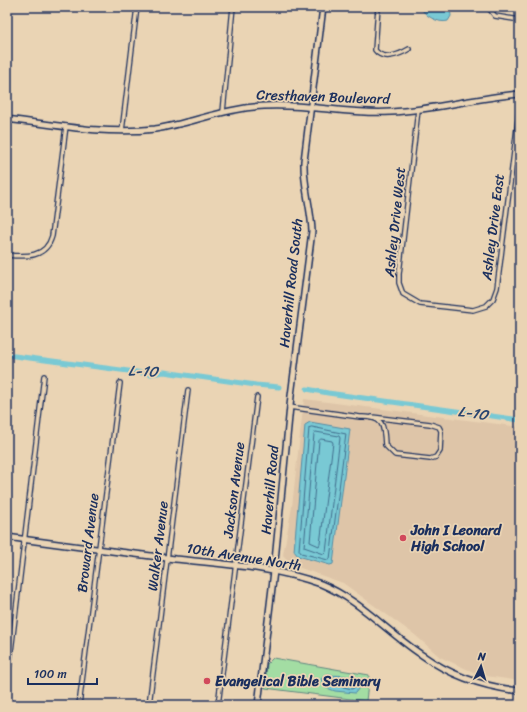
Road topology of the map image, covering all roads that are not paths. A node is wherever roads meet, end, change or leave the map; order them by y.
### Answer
1 (137, 7) edge
2 (234, 7) edge
3 (322, 7) edge
4 (378, 7) edge
5 (488, 7) edge
6 (520, 20) edge
7 (409, 49) dead end
8 (520, 94) edge
9 (520, 104) edge
10 (310, 107) junction
11 (418, 110) junction
12 (223, 112) junction
13 (7, 119) edge
14 (66, 126) junction
15 (122, 131) junction
16 (7, 255) edge
17 (442, 307) joint
18 (44, 376) dead end
19 (120, 383) dead end
20 (188, 390) dead end
21 (290, 396) joint
22 (257, 397) dead end
23 (290, 407) junction
24 (372, 417) junction
25 (7, 538) edge
26 (25, 540) junction
27 (99, 550) junction
28 (167, 558) junction
29 (236, 565) junction
30 (274, 571) junction
31 (7, 685) edge
32 (520, 692) edge
33 (79, 705) edge
34 (149, 705) edge
35 (218, 705) edge
36 (258, 705) edge

1 - 15 street
2 - 12 street
3 - 10 street, Haverhill Road South
4 - 7 street
5 - 6 street
8 - 11 street, Cresthaven Boulevard
9 - 17 street, Ashley Drive East
10 - 11 street, Cresthaven Boulevard
10 - 12 street, Cresthaven Boulevard
10 - 21 street, Haverhill Road South
11 - 17 street, Ashley Drive West
12 - 15 street, Cresthaven Boulevard
13 - 14 street, Cresthaven Boulevard
14 - 15 street, Cresthaven Boulevard
14 - 16 street
18 - 26 street
19 - 27 street, Broward Avenue
20 - 28 street, Walker Avenue
21 - 23 street, Haverhill Road
22 - 29 street, Jackson Avenue
23 - 24 street
23 - 30 street, Haverhill Road
24 - 24 street
25 - 26 street, 10th Avenue North
26 - 27 street, 10th Avenue North
26 - 31 street
27 - 28 street, 10th Avenue North
27 - 33 street, Broward Avenue
28 - 29 street, 10th Avenue North
28 - 34 street, Walker Avenue
29 - 30 street, 10th Avenue North
29 - 35 street, Jackson Avenue
30 - 32 street, 10th Avenue North
30 - 36 street, Haverhill Road

